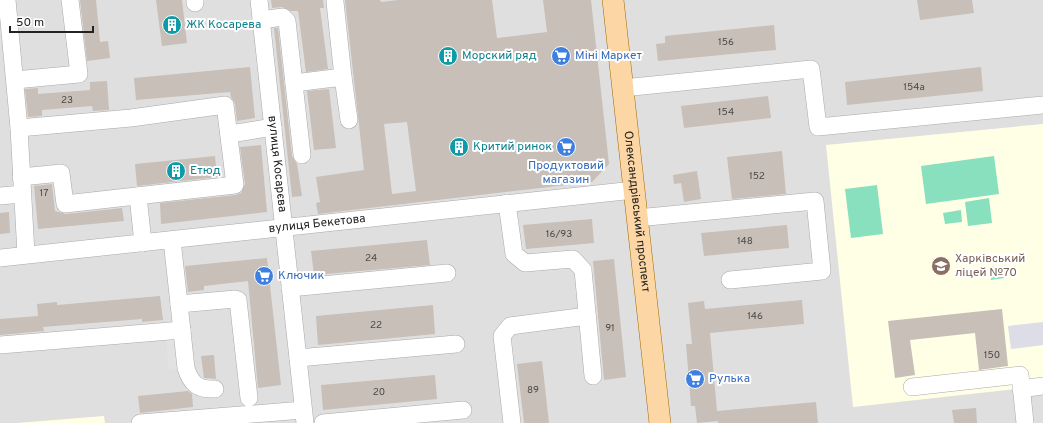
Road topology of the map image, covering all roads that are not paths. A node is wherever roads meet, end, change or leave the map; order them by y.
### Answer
1 (7, 0) edge
2 (70, 0) edge
3 (259, 0) edge
4 (613, 0) edge
5 (335, 2) dead end
6 (261, 20) junction
7 (343, 77) junction
8 (15, 80) junction
9 (294, 83) junction
10 (623, 88) junction
11 (1043, 105) edge
12 (348, 120) dead end
13 (273, 127) junction
14 (20, 128) junction
15 (230, 134) junction
16 (302, 155) dead end
17 (22, 185) junction
18 (634, 190) junction
19 (0, 196) edge
20 (138, 196) junction
21 (506, 203) junction
22 (637, 218) junction
23 (284, 227) junction
24 (172, 240) junction
25 (143, 243) junction
26 (26, 254) junction
27 (0, 258) edge
28 (447, 273) dead end
29 (730, 280) dead end
30 (290, 288) junction
31 (179, 304) junction
32 (587, 316) junction
33 (182, 330) junction
34 (456, 344) dead end
35 (0, 345) edge
36 (298, 358) junction
37 (593, 376) dead end
38 (1043, 386) edge
39 (912, 387) dead end
40 (215, 389) dead end
41 (1021, 389) junction
42 (249, 398) dead end
43 (463, 410) dead end
44 (304, 417) edge
45 (181, 421) edge
46 (140, 423) edge
47 (323, 423) edge
48 (512, 423) edge
49 (660, 423) edge
50 (1025, 423) edge

1 - 8 street
2 - 8 street
3 - 6 street, вулиця Косарєва
4 - 10 main road, Олександрівський проспект
5 - 7 street
6 - 9 street
6 - 13 street, вулиця Косарєва
7 - 9 street
7 - 12 street
8 - 14 street
9 - 16 street
10 - 11 street
10 - 18 main road, Олександрівський проспект
13 - 15 street
13 - 23 street, вулиця Косарєва
14 - 15 street
14 - 17 street
15 - 20 street
17 - 19 street
17 - 20 street
17 - 26 street
18 - 21 street, вулиця Бекетова
18 - 22 main road, Олександрівський проспект
20 - 25 street
21 - 23 street, вулиця Бекетова
21 - 32 street
22 - 29 street
22 - 49 main road, Олександрівський проспект
23 - 24 street, вулиця Бекетова
23 - 30 street, вулиця Косарєва
24 - 25 street, вулиця Бекетова
24 - 31 street
25 - 26 street, вулиця Бекетова
26 - 27 street, вулиця Бекетова
28 - 30 street
30 - 36 street, вулиця Косарєва
31 - 33 street
31 - 42 street
32 - 37 street
32 - 48 street
33 - 35 street
33 - 40 street
34 - 36 street
36 - 44 street, вулиця Косарєва
38 - 41 street
39 - 41 street
41 - 50 street
43 - 47 street
44 - 45 street
45 - 46 street

